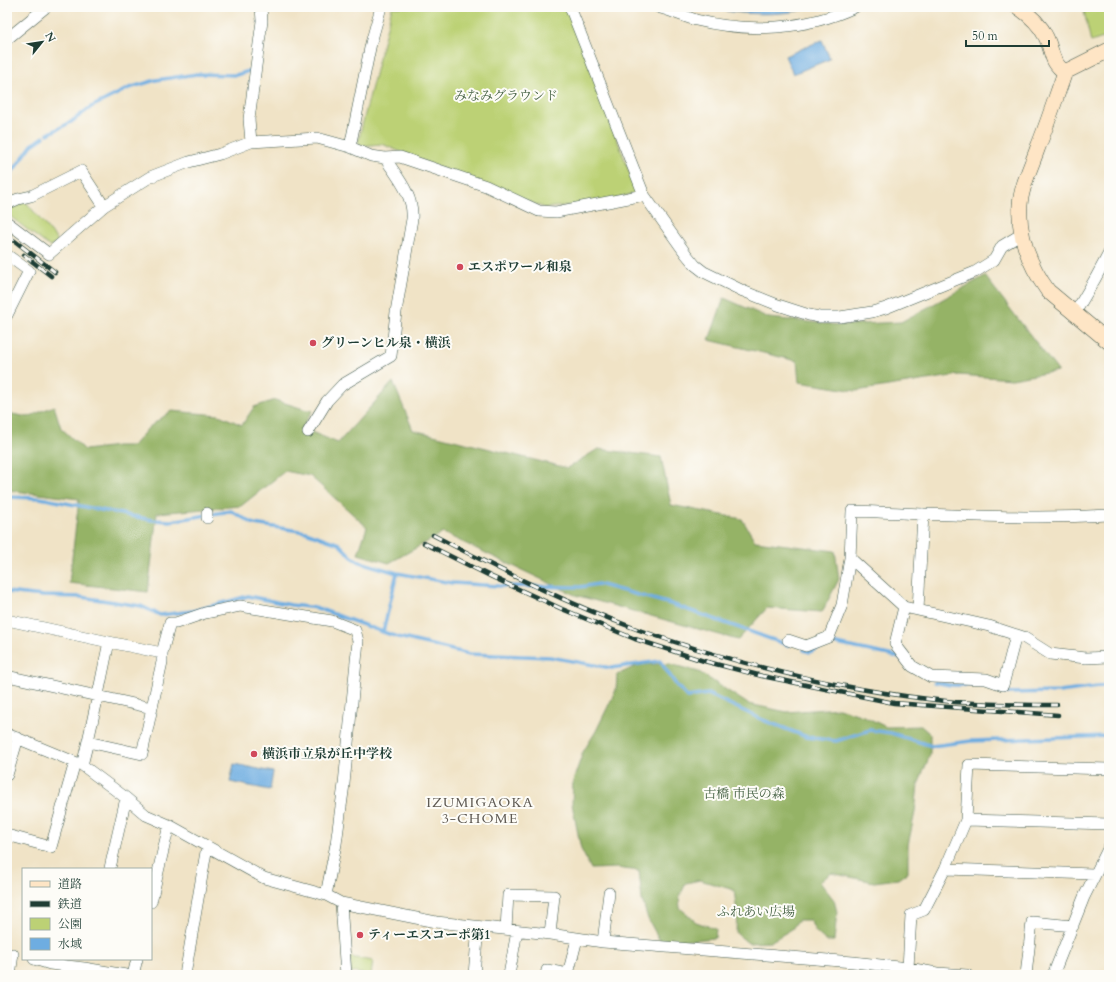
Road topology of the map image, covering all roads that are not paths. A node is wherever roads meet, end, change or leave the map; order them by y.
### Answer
1 (46, 7) edge
2 (261, 7) edge
3 (381, 7) edge
4 (570, 7) edge
5 (658, 7) edge
6 (855, 7) edge
7 (1018, 7) edge
8 (7, 39) edge
9 (1109, 50) edge
10 (1065, 72) junction
11 (251, 142) junction
12 (350, 147) junction
13 (385, 158) junction
14 (644, 195) junction
15 (7, 204) edge
16 (104, 206) junction
17 (7, 222) edge
18 (1022, 234) junction
19 (1109, 253) edge
20 (7, 254) edge
21 (1075, 313) junction
22 (7, 315) edge
23 (1109, 342) edge
24 (308, 432) dead end
25 (923, 514) junction
26 (1109, 516) edge
27 (850, 558) junction
28 (904, 608) junction
29 (918, 610) junction
30 (7, 620) edge
31 (1016, 635) junction
32 (788, 640) dead end
33 (109, 642) junction
34 (162, 653) junction
35 (1109, 657) edge
36 (7, 676) edge
37 (97, 696) junction
38 (152, 708) junction
39 (7, 734) edge
40 (18, 738) junction
41 (88, 742) junction
42 (79, 763) junction
43 (1109, 769) edge
44 (7, 775) edge
45 (126, 798) junction
46 (966, 820) junction
47 (1109, 824) edge
48 (169, 825) junction
49 (7, 835) edge
50 (207, 846) junction
51 (1109, 846) edge
52 (110, 868) dead end
53 (945, 869) junction
54 (1094, 874) junction
55 (609, 893) dead end
56 (326, 895) junction
57 (152, 898) edge
58 (341, 903) junction
59 (1073, 926) junction
60 (478, 927) junction
61 (511, 930) junction
62 (550, 934) junction
63 (577, 938) junction
64 (603, 942) junction
65 (14, 954) edge
66 (37, 960) edge
67 (137, 960) edge
68 (908, 968) junction
69 (10, 975) edge
70 (126, 975) edge
71 (133, 975) edge
72 (185, 975) edge
73 (346, 975) edge
74 (474, 975) edge
75 (509, 975) edge
76 (546, 975) edge
77 (967, 975) edge
78 (1026, 975) edge
79 (1053, 975) edge

1 - 8 street
2 - 11 street
3 - 12 street
4 - 14 street
5 - 6 street
7 - 10 street
9 - 10 street
10 - 18 street
11 - 12 street
11 - 16 street
12 - 13 street
13 - 14 street
13 - 24 street
14 - 18 street
15 - 16 street
16 - 17 street
18 - 21 street
19 - 21 street
20 - 22 street
21 - 23 street
25 - 26 street
25 - 27 street
25 - 29 street
27 - 28 street
27 - 32 street
28 - 29 street
28 - 31 street
29 - 31 street
30 - 33 street
31 - 35 street
33 - 34 street
33 - 37 street
34 - 38 street
34 - 56 street
36 - 37 street
37 - 38 street
37 - 41 street
38 - 41 street
39 - 40 street
40 - 42 street
40 - 44 street
41 - 42 street
42 - 45 street
42 - 49 street
43 - 46 street
45 - 48 street
45 - 52 street
46 - 47 street
46 - 53 street
48 - 50 street
48 - 57 street
50 - 56 street
50 - 72 street
51 - 54 street
53 - 54 street
53 - 68 street
54 - 59 street
55 - 64 street
56 - 58 street
58 - 60 street
58 - 73 street
59 - 78 street
59 - 79 street
60 - 61 street
60 - 74 street
61 - 62 street
61 - 62 street
61 - 75 street
62 - 63 street
63 - 64 street
63 - 76 street
64 - 68 street
65 - 69 street
66 - 70 street
67 - 71 street
68 - 77 street

